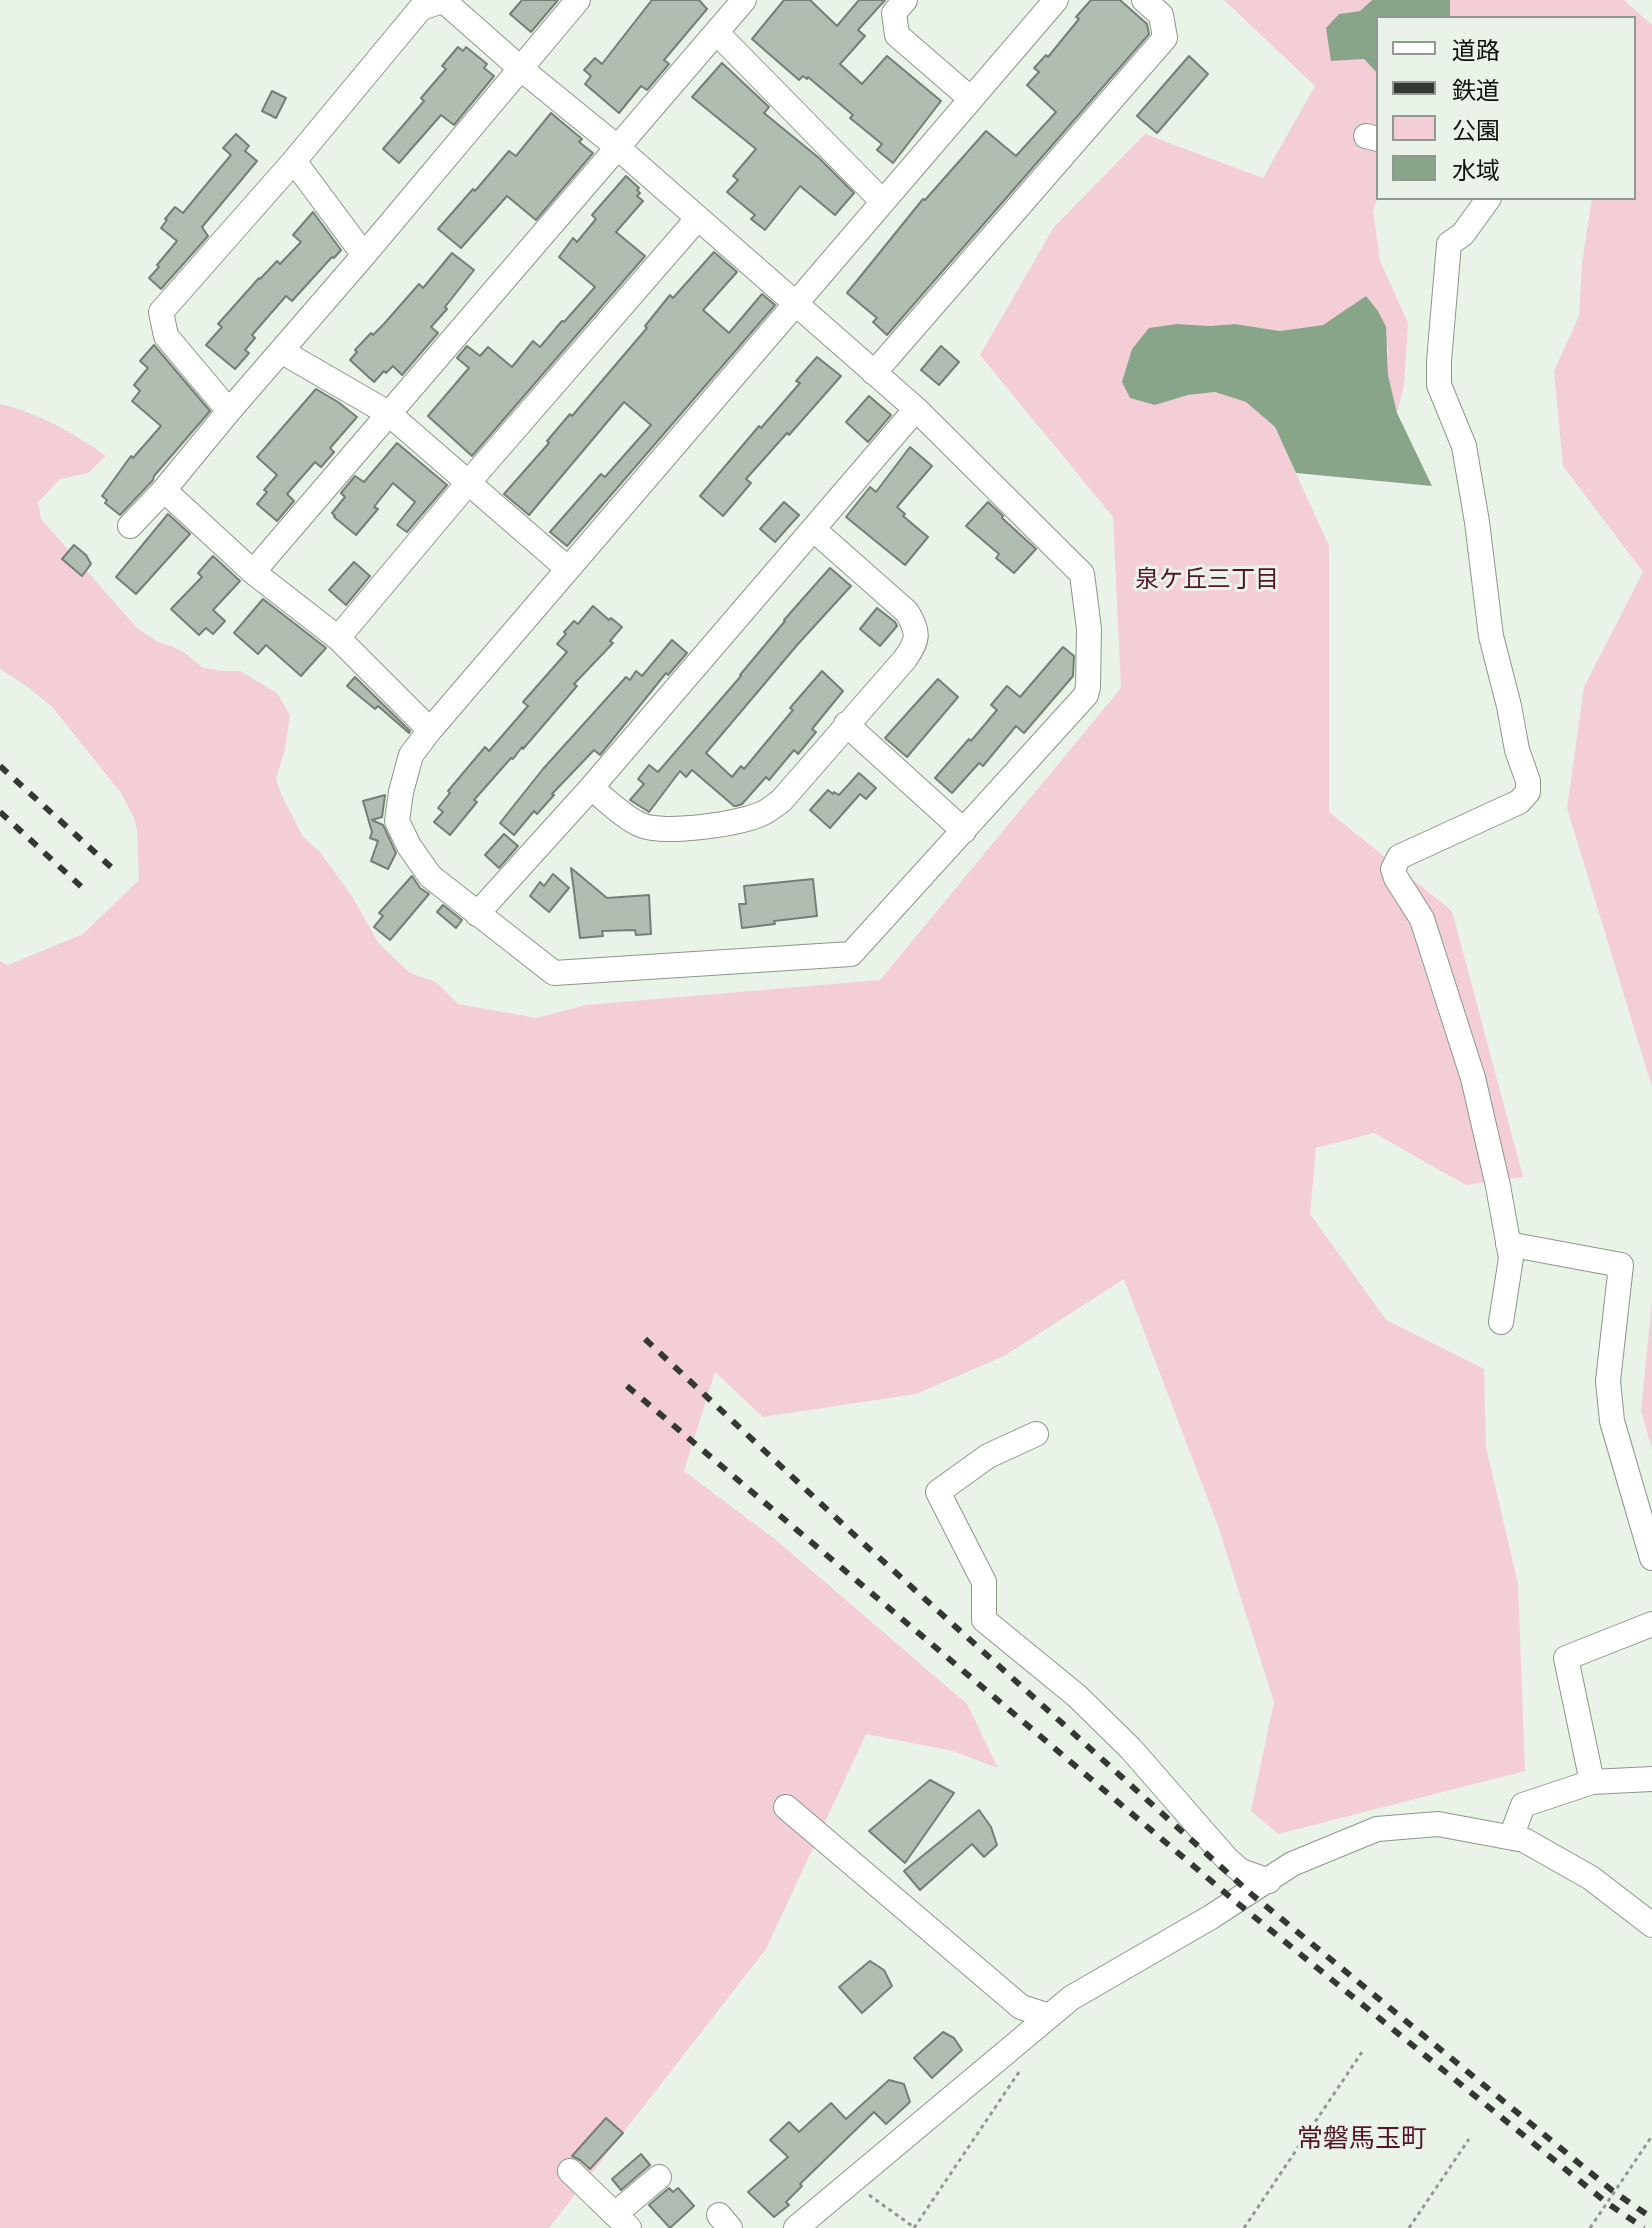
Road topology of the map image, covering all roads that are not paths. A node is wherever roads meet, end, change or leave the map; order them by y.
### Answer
1 (578, 0) edge
2 (744, 0) edge
3 (905, 0) edge
4 (1056, 0) edge
5 (1144, 0) edge
6 (445, 1) edge
7 (717, 33) junction
8 (520, 68) junction
9 (971, 99) junction
10 (617, 147) junction
11 (294, 161) junction
12 (1488, 200) edge
13 (883, 202) junction
14 (698, 218) junction
15 (364, 255) junction
16 (795, 304) junction
17 (281, 351) junction
18 (874, 373) junction
19 (916, 409) junction
20 (229, 411) junction
21 (388, 413) junction
22 (468, 483) junction
23 (164, 490) junction
24 (130, 526) dead end
25 (813, 529) junction
26 (568, 569) junction
27 (253, 572) junction
28 (338, 638) junction
29 (846, 724) junction
30 (430, 730) junction
31 (591, 788) junction
32 (964, 831) junction
33 (477, 914) junction
34 (1508, 1244) junction
35 (1501, 1322) dead end
36 (1036, 1434) dead end
37 (1652, 1558) edge
38 (1652, 1624) edge
39 (1652, 1779) edge
40 (1592, 1782) junction
41 (786, 1807) dead end
42 (1511, 1837) junction
43 (1269, 1881) junction
44 (1652, 1925) edge
45 (1049, 2016) junction
46 (570, 2171) dead end
47 (659, 2177) dead end
48 (622, 2221) edge
49 (796, 2228) edge

1 - 8 street
2 - 7 street
3 - 9 street
4 - 9 street
5 - 18 street
6 - 8 street
6 - 11 street
7 - 10 street
7 - 13 street
8 - 10 street
8 - 15 street
9 - 13 street
10 - 14 street
10 - 21 street
11 - 15 street
11 - 20 street
12 - 34 street
13 - 16 street
14 - 16 street
14 - 22 street
15 - 17 street
16 - 18 street
16 - 26 street
17 - 20 street
17 - 21 street
18 - 19 street
19 - 25 street
19 - 32 street
20 - 23 street
21 - 22 street
21 - 27 street
22 - 26 street
22 - 28 street
23 - 24 street
23 - 27 street
25 - 29 street
25 - 31 street
26 - 30 street
27 - 28 street
28 - 30 street
29 - 31 street
29 - 32 street
30 - 33 street
31 - 33 street
32 - 33 street
34 - 35 street
34 - 37 street
36 - 43 street
38 - 40 street
39 - 40 street
40 - 42 street
41 - 45 street
42 - 43 street
42 - 44 street
43 - 45 street
45 - 49 street
46 - 48 street
47 - 48 street

